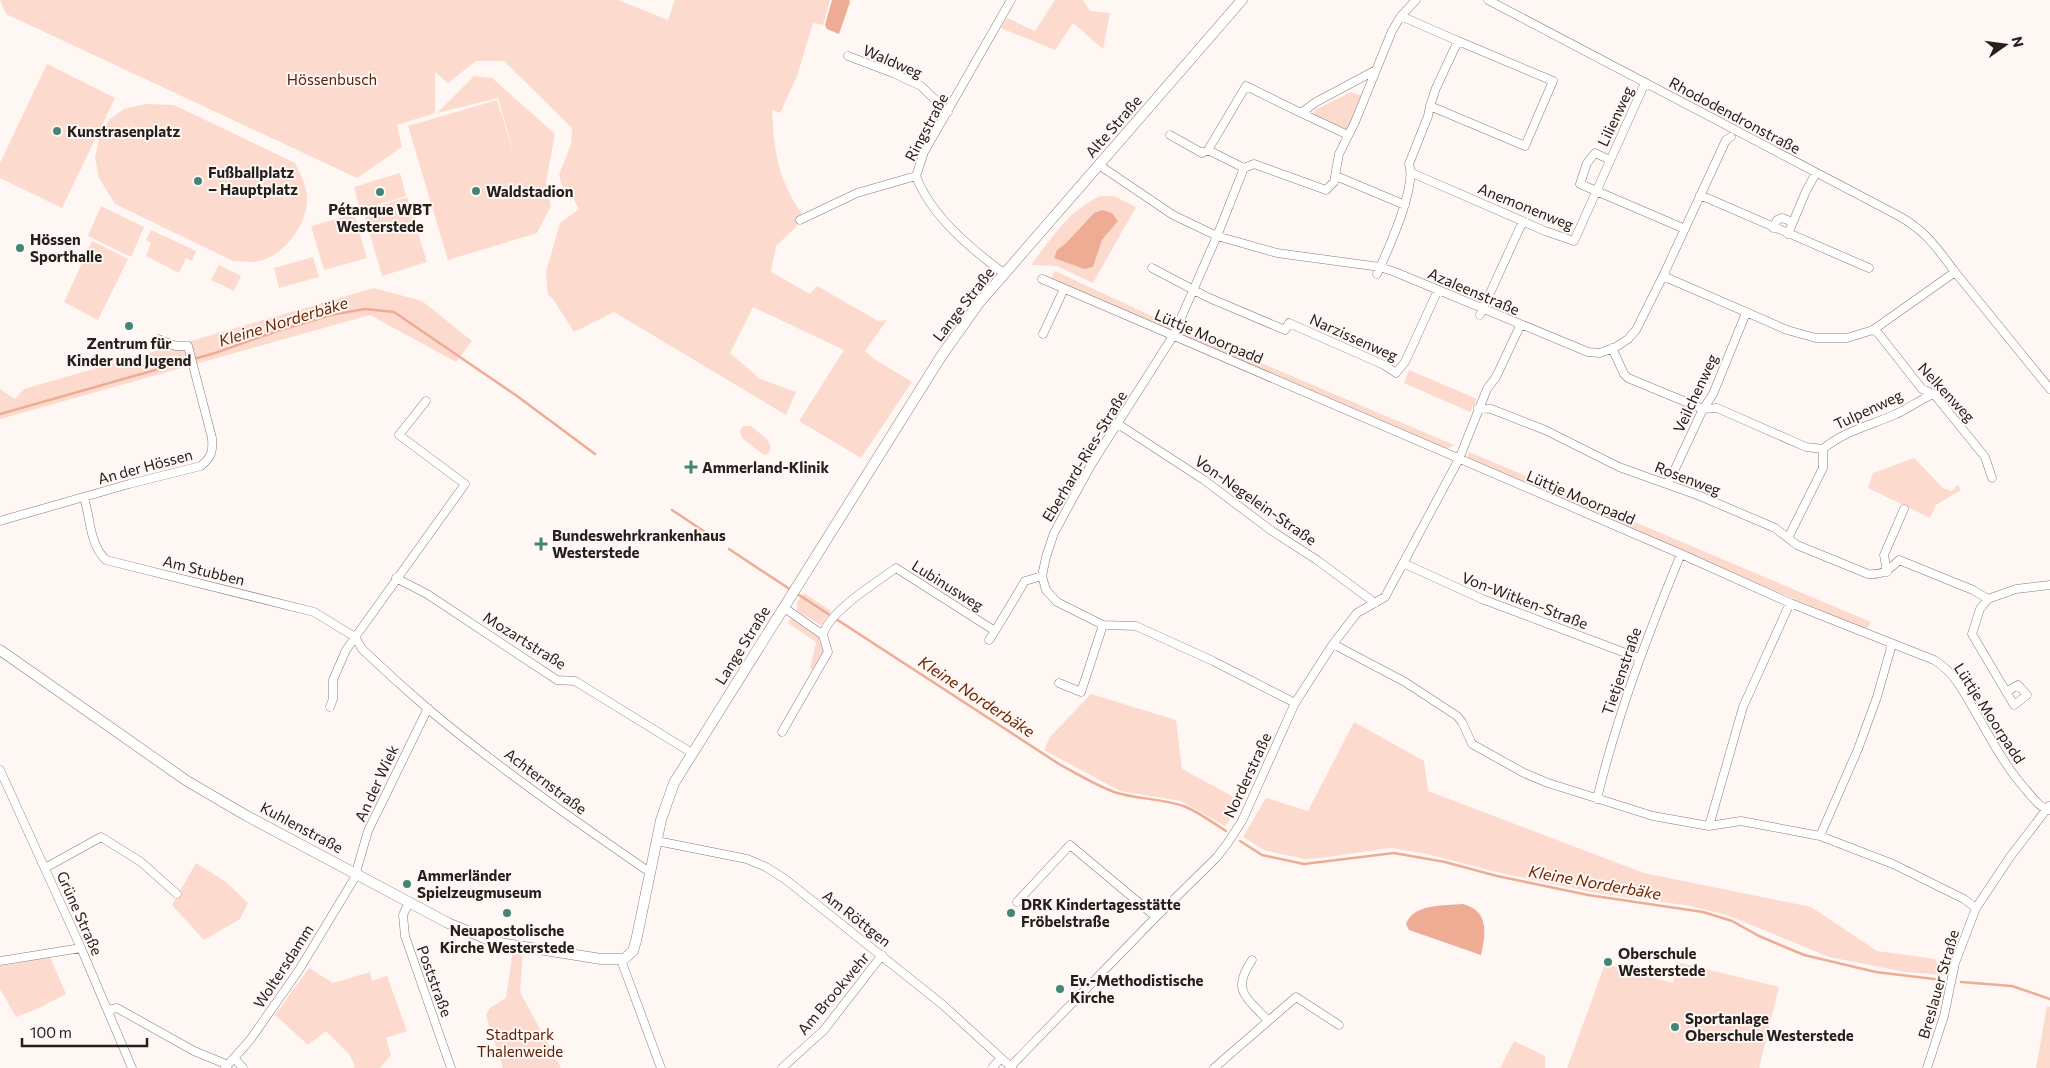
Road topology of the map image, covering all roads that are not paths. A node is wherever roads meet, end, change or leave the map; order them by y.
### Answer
1 (1012, 0) edge
2 (1242, 0) edge
3 (1416, 0) edge
4 (1488, 0) edge
5 (1402, 16) junction
6 (1458, 41) junction
7 (848, 56) dead end
8 (1376, 70) junction
9 (1645, 83) junction
10 (1430, 106) junction
11 (948, 112) junction
12 (1301, 113) junction
13 (1170, 135) dead end
14 (1348, 135) junction
15 (1731, 137) dead end
16 (1208, 150) junction
17 (1610, 160) junction
18 (1099, 164) junction
19 (1244, 168) junction
20 (1412, 173) junction
21 (1816, 173) junction
22 (916, 176) junction
23 (1336, 176) junction
24 (1596, 191) junction
25 (1700, 195) junction
26 (1405, 205) junction
27 (800, 220) dead end
28 (1523, 221) junction
29 (1793, 222) junction
30 (1773, 228) junction
31 (1685, 229) junction
32 (1788, 234) junction
33 (1217, 236) junction
34 (1152, 268) dead end
35 (1869, 268) dead end
36 (1378, 271) junction
37 (1006, 272) junction
38 (1955, 272) junction
39 (1663, 276) junction
40 (1042, 279) dead end
41 (1064, 289) junction
42 (1194, 290) junction
43 (1438, 290) junction
44 (1481, 312) junction
45 (1746, 313) junction
46 (1520, 326) junction
47 (1873, 330) junction
48 (1043, 334) dead end
49 (1173, 336) junction
50 (158, 340) dead end
51 (1612, 348) junction
52 (2050, 389) edge
53 (1934, 394) junction
54 (426, 401) dead end
55 (1478, 408) junction
56 (1703, 409) junction
57 (1118, 424) junction
58 (1823, 449) junction
59 (1459, 460) junction
60 (1992, 478) dead end
61 (1668, 484) junction
62 (84, 498) junction
63 (1904, 509) dead end
64 (0, 521) edge
65 (1788, 538) junction
66 (1681, 554) junction
67 (1403, 563) junction
68 (1887, 572) junction
69 (1042, 576) junction
70 (396, 578) junction
71 (2050, 585) edge
72 (1988, 599) junction
73 (1375, 603) junction
74 (1790, 603) junction
75 (784, 605) junction
76 (1103, 625) junction
77 (995, 631) junction
78 (823, 635) junction
79 (355, 637) junction
80 (989, 640) dead end
81 (1333, 644) junction
82 (1892, 644) junction
83 (0, 650) edge
84 (1639, 658) junction
85 (1058, 683) dead end
86 (2006, 692) dead end
87 (1295, 703) junction
88 (330, 707) dead end
89 (428, 708) junction
90 (782, 732) dead end
91 (692, 753) junction
92 (0, 770) edge
93 (1596, 799) junction
94 (2049, 808) edge
95 (1709, 826) junction
96 (1820, 836) junction
97 (657, 841) junction
98 (45, 868) junction
99 (651, 871) junction
100 (357, 873) junction
101 (177, 894) dead end
102 (409, 902) junction
103 (1017, 902) dead end
104 (1976, 908) junction
105 (1156, 917) junction
106 (81, 948) junction
107 (882, 955) junction
108 (621, 960) junction
109 (1252, 960) dead end
110 (0, 961) edge
111 (108, 1010) junction
112 (1267, 1020) junction
113 (1339, 1025) dead end
114 (1001, 1058) junction
115 (235, 1059) junction
116 (227, 1067) edge
117 (1011, 1067) edge
118 (132, 1068) edge
119 (243, 1068) edge
120 (452, 1068) edge
121 (662, 1068) edge
122 (782, 1068) edge
123 (992, 1068) edge
124 (1214, 1068) edge
125 (1926, 1068) edge

1 - 11 street, Ringstraße
2 - 18 street, Alte Straße
3 - 5 street
4 - 9 street, Rhododendronstraße
5 - 6 street
5 - 8 street
6 - 10 street
6 - 10 street
7 - 11 street, Waldweg
8 - 12 street
8 - 14 street
9 - 17 street, Lilienweg
9 - 21 street, Rhododendronstraße
10 - 20 street
11 - 22 street, Ringstraße
12 - 14 street
12 - 16 street
13 - 16 street
14 - 23 street
15 - 25 street, Azaleenstraße
16 - 19 street
17 - 24 street, Lilienweg
17 - 24 street, Lilienweg
18 - 33 street, Azaleenstraße
18 - 37 street, Alte Straße
19 - 23 street
19 - 33 street, Eberhard-Ries-Straße
20 - 26 street
20 - 28 street, Anemonenweg
21 - 29 street
21 - 38 street, Rhododendronstraße
22 - 27 street
22 - 37 street, Ringstraße
23 - 26 street
24 - 28 street, Anemonenweg
24 - 31 street
25 - 30 street
25 - 31 street, Azaleenstraße
26 - 36 street
28 - 44 street
29 - 30 street
29 - 32 street
30 - 32 street
31 - 39 street, Azaleenstraße
32 - 35 street
33 - 36 street, Azaleenstraße
33 - 42 street, Eberhard-Ries-Straße
34 - 42 street
36 - 43 street, Azaleenstraße
37 - 75 street, Lange Straße
38 - 47 street
38 - 52 street, Rhododendronstraße
39 - 45 street
39 - 51 street, Azaleenstraße
40 - 41 street, Lüttje Moorpadd
41 - 48 street
41 - 49 street, Lüttje Moorpadd
42 - 43 street, Narzissenweg
42 - 49 street, Eberhard-Ries-Straße
43 - 44 street, Azaleenstraße
44 - 46 street, Azaleenstraße
45 - 47 street
45 - 56 street, Veilchenweg
46 - 51 street, Azaleenstraße
46 - 55 street, Norderstraße
47 - 53 street, Nelkenweg
49 - 57 street, Eberhard-Ries-Straße
49 - 59 street, Lüttje Moorpadd
50 - 62 street, An der Hössen
51 - 56 street, Tulpenweg
53 - 58 street, Tulpenweg
53 - 60 street, Nelkenweg
54 - 70 street
55 - 59 street, Norderstraße
55 - 61 street, Rosenweg
56 - 58 street, Tulpenweg
56 - 61 street, Veilchenweg
57 - 69 street, Eberhard-Ries-Straße
57 - 73 street, Von-Negelein-Straße
58 - 65 street
59 - 66 street, Lüttje Moorpadd
59 - 67 street, Norderstraße
61 - 65 street, Rosenweg
62 - 64 street, An der Hössen
62 - 79 street, Am Stubben
63 - 68 street
65 - 68 street, Rosenweg
66 - 74 street, Lüttje Moorpadd
66 - 84 street, Tietjenstraße
67 - 73 street, Norderstraße
67 - 84 street, Von-Witken-Straße
68 - 72 street, Rosenweg
69 - 76 street
69 - 77 street
70 - 79 street
70 - 91 street, Mozartstraße
71 - 72 street
72 - 86 street
73 - 81 street, Norderstraße
74 - 82 street, Lüttje Moorpadd
74 - 95 street
75 - 78 street
75 - 91 street, Lange Straße
76 - 85 street
76 - 87 street
77 - 78 street, Lubinusweg
77 - 80 street
78 - 90 street
79 - 88 street
79 - 89 street, Am Stubben
81 - 87 street, Norderstraße
81 - 93 street
82 - 94 street, Lüttje Moorpadd
82 - 96 street
83 - 100 street, Kuhlenstraße
84 - 93 street, Tietjenstraße
87 - 105 street, Norderstraße
89 - 99 street, Achternstraße
89 - 100 street, An der Wiek
91 - 97 street, Lange Straße
92 - 98 street, Grüne Straße
93 - 95 street
94 - 104 street, Breslauer Straße
95 - 96 street
96 - 104 street
97 - 99 street, Lange Straße
97 - 107 street, Am Röttgen
98 - 101 street
98 - 106 street, Grüne Straße
99 - 108 street, Lange Straße
100 - 102 street, Kuhlenstraße
100 - 115 street, Woltersdamm
102 - 108 street, Kuhlenstraße
102 - 120 street, Poststraße
103 - 105 street
104 - 125 street, Breslauer Straße
105 - 117 street, Norderstraße
106 - 110 street
106 - 111 street, Grüne Straße
107 - 114 street, Am Röttgen
107 - 122 street, Am Brookwehr
108 - 121 street
109 - 112 street
111 - 116 street
111 - 118 street, Grüne Straße
112 - 113 street
112 - 124 street
114 - 117 street, Am Röttgen
114 - 123 street
115 - 116 street, Woltersdamm
115 - 119 street

